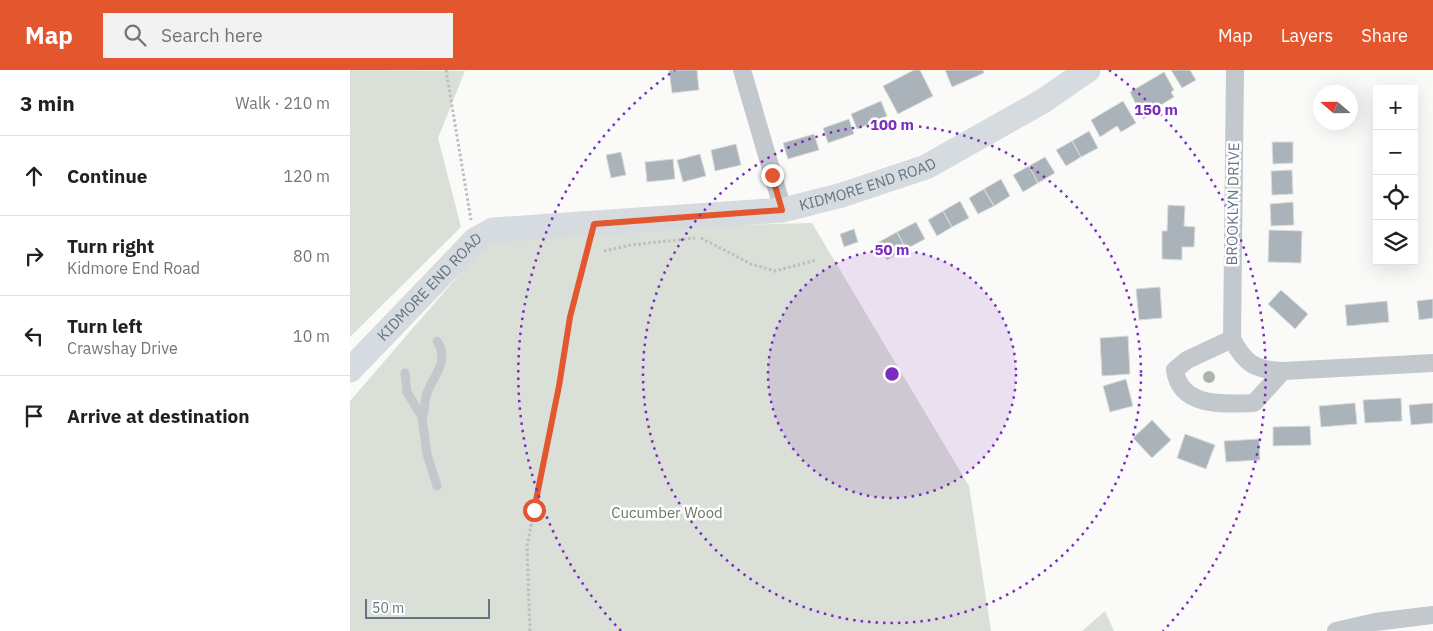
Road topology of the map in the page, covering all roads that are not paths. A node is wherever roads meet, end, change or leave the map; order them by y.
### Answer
1 (742, 70) edge
2 (1088, 70) edge
3 (1235, 70) edge
4 (782, 210) junction
5 (1232, 339) junction
6 (437, 341) dead end
7 (1433, 363) edge
8 (350, 370) edge
9 (1283, 371) junction
10 (405, 373) dead end
11 (422, 416) junction
12 (437, 486) dead end
13 (1433, 615) edge
14 (1336, 631) edge

1 - 4 street
2 - 4 street, KIDMORE END ROAD
3 - 5 street, BROOKLYN DRIVE
4 - 8 street, KIDMORE END ROAD
5 - 9 street
5 - 9 street
6 - 11 lane
7 - 9 street
10 - 11 lane
11 - 12 lane
13 - 14 street

